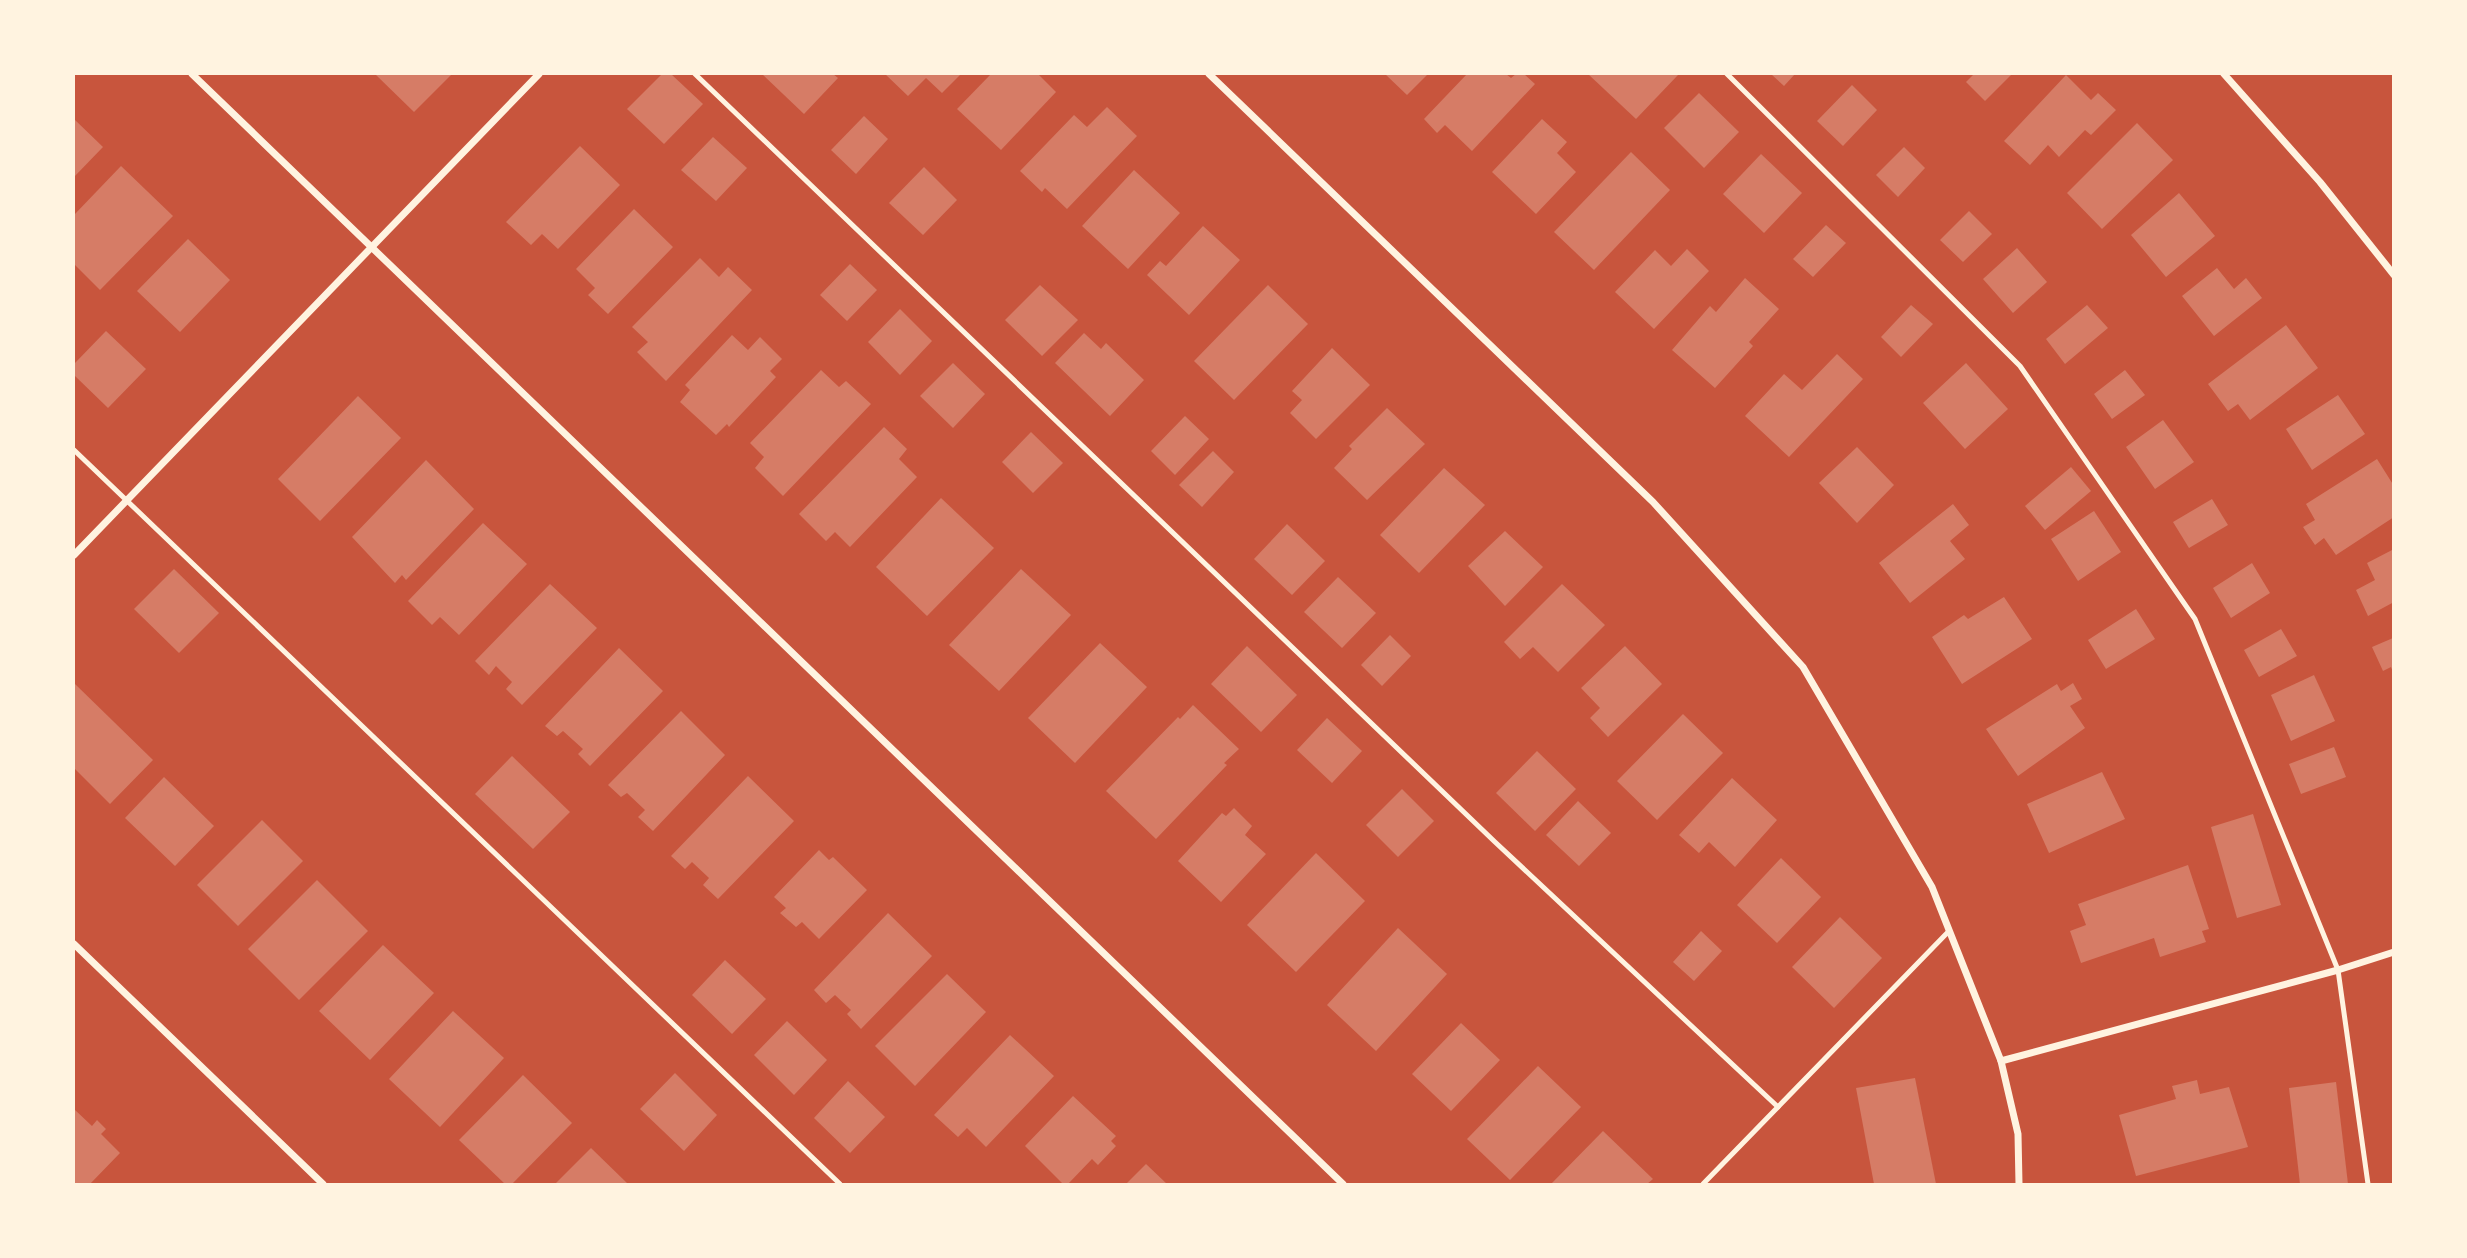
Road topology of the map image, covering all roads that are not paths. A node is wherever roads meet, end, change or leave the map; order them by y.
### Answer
1 (192, 74) edge
2 (539, 74) edge
3 (695, 74) edge
4 (1209, 74) edge
5 (1727, 74) edge
6 (2224, 74) edge
7 (372, 248) junction
8 (2393, 275) edge
9 (74, 450) edge
10 (125, 502) junction
11 (74, 555) edge
12 (1950, 931) junction
13 (74, 944) edge
14 (2393, 952) edge
15 (2338, 970) junction
16 (2001, 1061) junction
17 (1778, 1107) junction
18 (323, 1185) edge
19 (840, 1185) edge
20 (1343, 1185) edge
21 (1703, 1185) edge
22 (2019, 1185) edge
23 (2368, 1185) edge

1 - 7 street
2 - 7 street
3 - 17 lane
4 - 12 street
5 - 15 lane
6 - 8 street
7 - 10 street
7 - 20 street
9 - 10 lane
10 - 11 street
10 - 19 lane
12 - 16 street
12 - 17 lane
13 - 18 street
14 - 15 street
15 - 16 street
15 - 23 lane
16 - 22 street
17 - 21 lane

